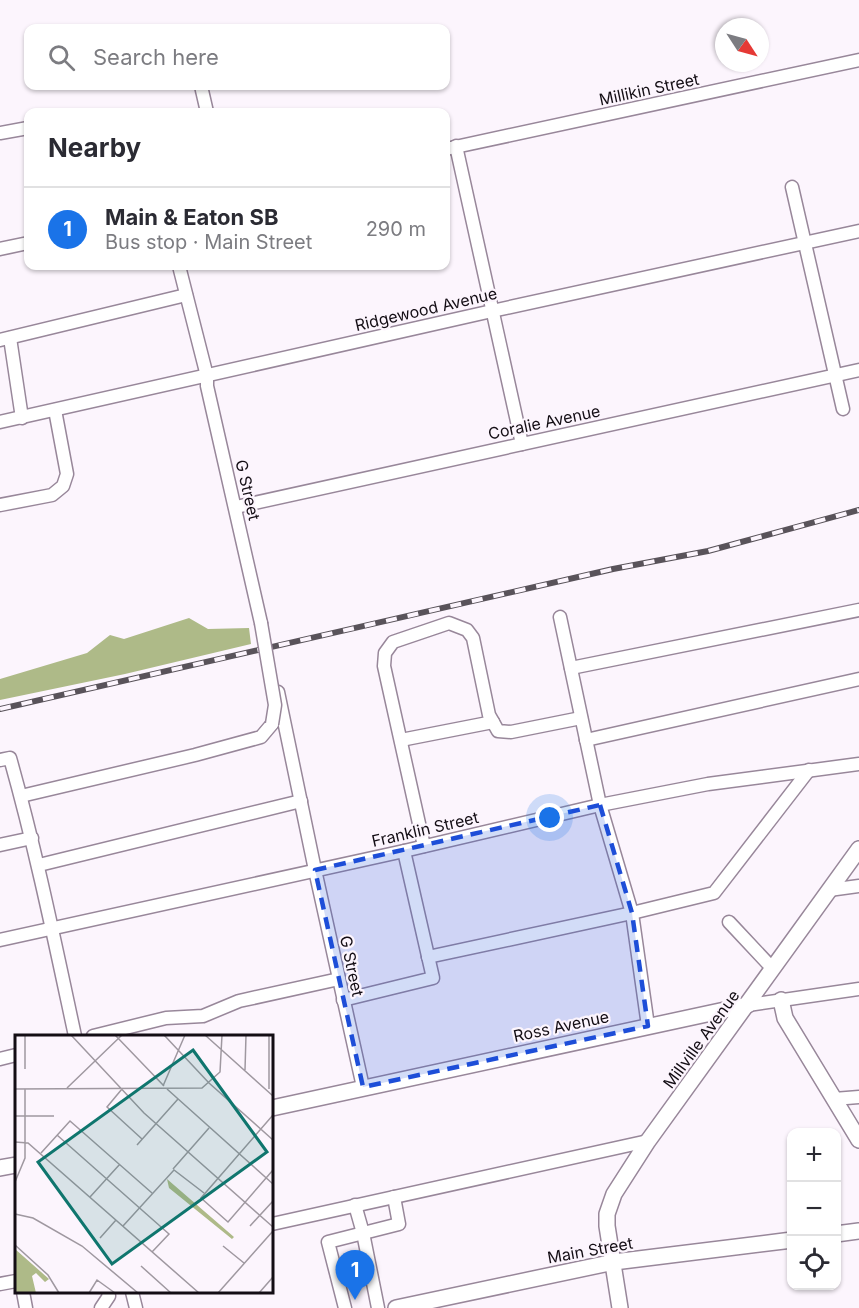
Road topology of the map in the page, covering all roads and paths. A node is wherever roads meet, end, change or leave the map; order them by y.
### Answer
1 (859, 60) edge
2 (202, 90) edge
3 (206, 108) edge
4 (24, 129) edge
5 (0, 133) edge
6 (451, 148) edge
7 (792, 187) dead end
8 (859, 231) edge
9 (804, 243) junction
10 (24, 244) edge
11 (0, 249) edge
12 (180, 270) edge
13 (186, 295) junction
14 (492, 311) junction
15 (5, 339) edge
16 (859, 370) edge
17 (207, 376) junction
18 (835, 376) junction
19 (843, 409) dead end
20 (55, 410) junction
21 (21, 418) junction
22 (0, 422) edge
23 (522, 444) junction
24 (0, 505) edge
25 (236, 507) junction
26 (859, 610) edge
27 (560, 617) dead end
28 (572, 668) junction
29 (274, 675) dead end
30 (859, 679) edge
31 (580, 718) junction
32 (493, 723) junction
33 (401, 740) junction
34 (586, 740) junction
35 (0, 760) edge
36 (859, 764) edge
37 (809, 770) junction
38 (21, 796) junction
39 (301, 801) junction
40 (600, 805) junction
41 (32, 838) junction
42 (0, 845) edge
43 (424, 846) junction
44 (859, 849) edge
45 (404, 851) junction
46 (39, 864) junction
47 (315, 870) junction
48 (859, 886) edge
49 (829, 890) junction
50 (632, 913) junction
51 (729, 922) dead end
52 (51, 928) junction
53 (0, 940) edge
54 (428, 957) junction
55 (773, 969) junction
56 (339, 979) junction
57 (859, 989) edge
58 (343, 1000) junction
59 (781, 1000) junction
60 (748, 1005) junction
61 (648, 1026) junction
62 (75, 1035) edge
63 (97, 1035) edge
64 (15, 1055) edge
65 (0, 1059) edge
66 (363, 1087) junction
67 (859, 1097) edge
68 (834, 1099) junction
69 (273, 1108) edge
70 (859, 1140) edge
71 (648, 1141) junction
72 (15, 1164) edge
73 (0, 1168) edge
74 (394, 1197) junction
75 (355, 1205) junction
76 (273, 1224) edge
77 (859, 1231) edge
78 (363, 1233) junction
79 (841, 1233) edge
80 (787, 1241) edge
81 (614, 1263) junction
82 (15, 1281) edge
83 (0, 1284) edge
84 (22, 1293) edge
85 (108, 1293) edge
86 (132, 1293) edge
87 (401, 1307) edge
88 (26, 1308) edge
89 (101, 1308) edge
90 (136, 1308) edge
91 (345, 1308) edge
92 (378, 1308) edge
93 (620, 1308) edge

1 - 6 street, Millikin Street
2 - 3 street
4 - 5 street
6 - 14 street
7 - 9 street
8 - 9 street, Ridgewood Avenue
9 - 14 street, Ridgewood Avenue
9 - 18 street
10 - 11 street
12 - 13 street, G Street
13 - 15 street
13 - 17 street, G Street
14 - 17 street, Ridgewood Avenue
14 - 23 street
15 - 21 street
16 - 18 street, Coralie Avenue
17 - 20 street, Ridgewood Avenue
17 - 25 street, G Street
18 - 19 street
18 - 23 street, Coralie Avenue
20 - 21 street, Ridgewood Avenue
20 - 24 street
21 - 22 street, Ridgewood Avenue
23 - 25 street, Coralie Avenue
25 - 38 street, G Street, bridge
26 - 28 street
27 - 28 street
28 - 31 street
29 - 39 street, G Street
30 - 34 street
31 - 32 street
31 - 34 street
32 - 33 street
32 - 33 street
33 - 43 street
34 - 40 street
35 - 38 street
36 - 37 street, Franklin Street
37 - 40 street, Franklin Street
37 - 50 street
38 - 41 street
39 - 46 street
39 - 47 street, G Street
40 - 43 street, Franklin Street
40 - 50 street
41 - 42 street
41 - 46 street
43 - 45 street, Franklin Street
44 - 49 main road, Millville Avenue
45 - 47 street, Franklin Street
45 - 54 street
46 - 52 street
47 - 52 street, Franklin Street
47 - 56 street, G Street
48 - 49 street
49 - 55 main road, Millville Avenue
50 - 54 street
50 - 61 street
51 - 55 street
52 - 53 street, Franklin Street
52 - 62 street
54 - 58 street
55 - 60 main road, Millville Avenue
56 - 58 street, G Street
56 - 63 street
57 - 59 street, Ross Avenue
58 - 66 street, G Street
59 - 60 street, Ross Avenue
59 - 68 main road
60 - 61 main road, Ross Avenue
60 - 71 main road, Millville Avenue
61 - 66 main road, Ross Avenue
64 - 65 street
66 - 69 main road, Ross Avenue
67 - 68 street
68 - 70 main road
71 - 74 street
71 - 81 main road, Millville Avenue
72 - 73 main road
74 - 75 street
74 - 78 street
75 - 76 street
75 - 78 street
77 - 79 main road
78 - 91 street
78 - 92 street
80 - 81 main road, Main Street
81 - 87 main road, Main Street
81 - 93 main road, Millville Avenue
82 - 83 street
84 - 88 street
85 - 89 street
86 - 90 street

